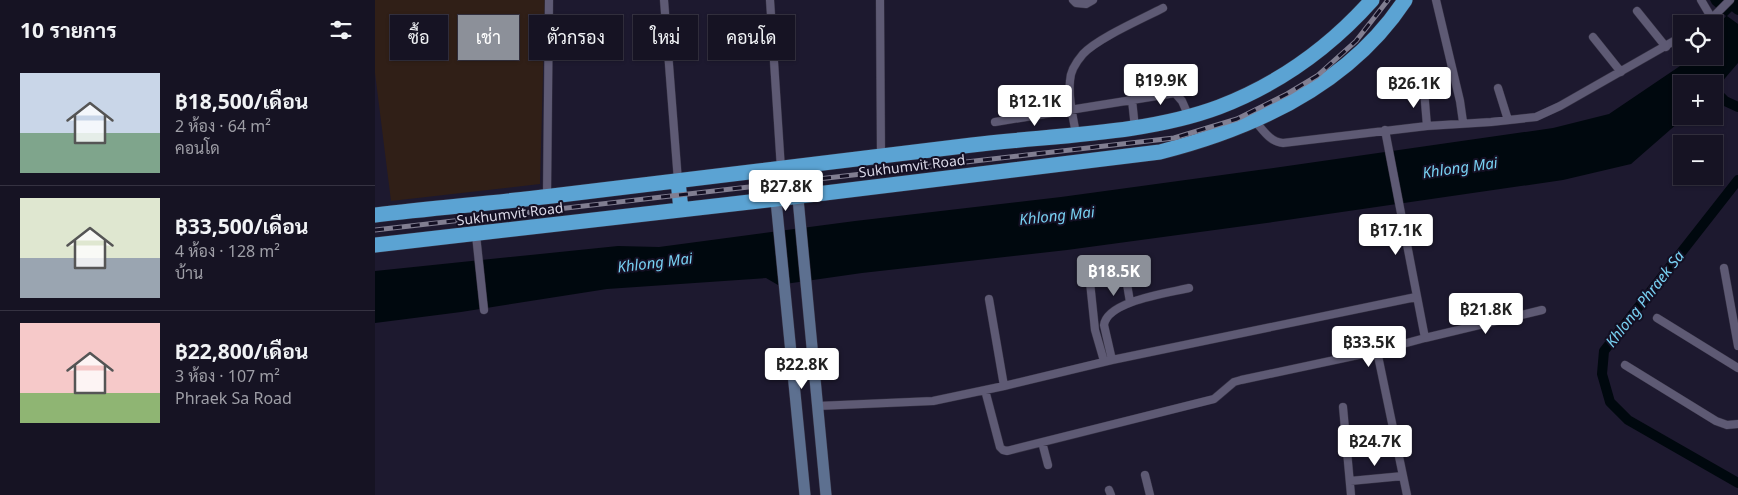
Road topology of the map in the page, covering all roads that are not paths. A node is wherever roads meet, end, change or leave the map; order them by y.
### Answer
1 (549, 0) edge
2 (664, 0) edge
3 (770, 0) edge
4 (881, 0) edge
5 (1073, 0) edge
6 (1093, 0) edge
7 (1372, 0) edge
8 (1405, 0) edge
9 (1437, 0) edge
10 (1701, 0) edge
11 (1730, 0) edge
12 (1163, 8) dead end
13 (1637, 11) dead end
14 (1712, 15) edge
15 (1714, 15) edge
16 (1593, 37) dead end
17 (1673, 42) edge
18 (1666, 47) junction
19 (1621, 72) junction
20 (1498, 88) dead end
21 (1424, 90) dead end
22 (1132, 100) junction
23 (1071, 110) junction
24 (1189, 117) junction
25 (1508, 120) junction
26 (1255, 121) junction
27 (995, 122) dead end
28 (1463, 122) junction
29 (1427, 126) junction
30 (1135, 128) junction
31 (1385, 130) junction
32 (1077, 134) junction
33 (881, 157) junction
34 (783, 169) junction
35 (678, 182) junction
36 (547, 196) junction
37 (797, 197) junction
38 (776, 199) junction
39 (681, 210) junction
40 (375, 215) edge
41 (476, 234) junction
42 (375, 245) edge
43 (1088, 263) dead end
44 (1724, 268) dead end
45 (1126, 278) dead end
46 (1189, 288) dead end
47 (1416, 297) junction
48 (989, 299) dead end
49 (1130, 302) junction
50 (483, 310) dead end
51 (1542, 310) dead end
52 (1657, 318) dead end
53 (1425, 338) junction
54 (1738, 346) edge
55 (1377, 351) junction
56 (1108, 361) junction
57 (1625, 365) dead end
58 (1738, 368) edge
59 (1004, 386) junction
60 (985, 390) junction
61 (817, 406) junction
62 (1343, 407) dead end
63 (1738, 424) edge
64 (1042, 442) junction
65 (1048, 465) dead end
66 (1145, 475) dead end
67 (1403, 476) junction
68 (1350, 481) junction
69 (804, 495) edge
70 (826, 495) edge
71 (1150, 495) edge
72 (1351, 495) edge
73 (1407, 495) edge

1 - 36 street
2 - 35 street
3 - 34 street
4 - 33 street
5 - 6 street
7 - 24 highway, Sukhumvit Road
8 - 26 highway, Sukhumvit Road
9 - 28 street
10 - 14 street
11 - 15 street
12 - 23 street
13 - 18 street
16 - 19 street
17 - 18 street
18 - 19 street
19 - 25 street
20 - 25 street
21 - 29 street
22 - 23 street
22 - 24 street
22 - 30 street
23 - 27 street
23 - 32 street
24 - 30 highway, Sukhumvit Road
25 - 28 street
26 - 31 street
26 - 37 highway, Sukhumvit Road
28 - 29 street
29 - 31 street
30 - 32 highway, Sukhumvit Road
31 - 47 street
32 - 33 highway, Sukhumvit Road
33 - 34 highway, Sukhumvit Road
34 - 35 highway, Sukhumvit Road
34 - 37 main road
34 - 38 main road
35 - 36 highway, Sukhumvit Road
35 - 39 highway
36 - 40 highway, Sukhumvit Road
37 - 38 highway, Sukhumvit Road
37 - 61 main road
38 - 39 highway, Sukhumvit Road
38 - 69 main road
39 - 41 highway, Sukhumvit Road
41 - 42 highway, Sukhumvit Road
41 - 50 street
43 - 56 street
44 - 54 street
45 - 49 street
46 - 49 street
47 - 53 street
47 - 56 street
48 - 59 street
49 - 56 street
51 - 53 street
52 - 58 street
53 - 55 street
55 - 64 street
55 - 67 street
56 - 59 street
57 - 63 street
59 - 60 street
60 - 61 street
60 - 64 street
61 - 70 main road
62 - 68 street
64 - 65 street
66 - 71 street
67 - 68 street
67 - 73 street
68 - 72 street

